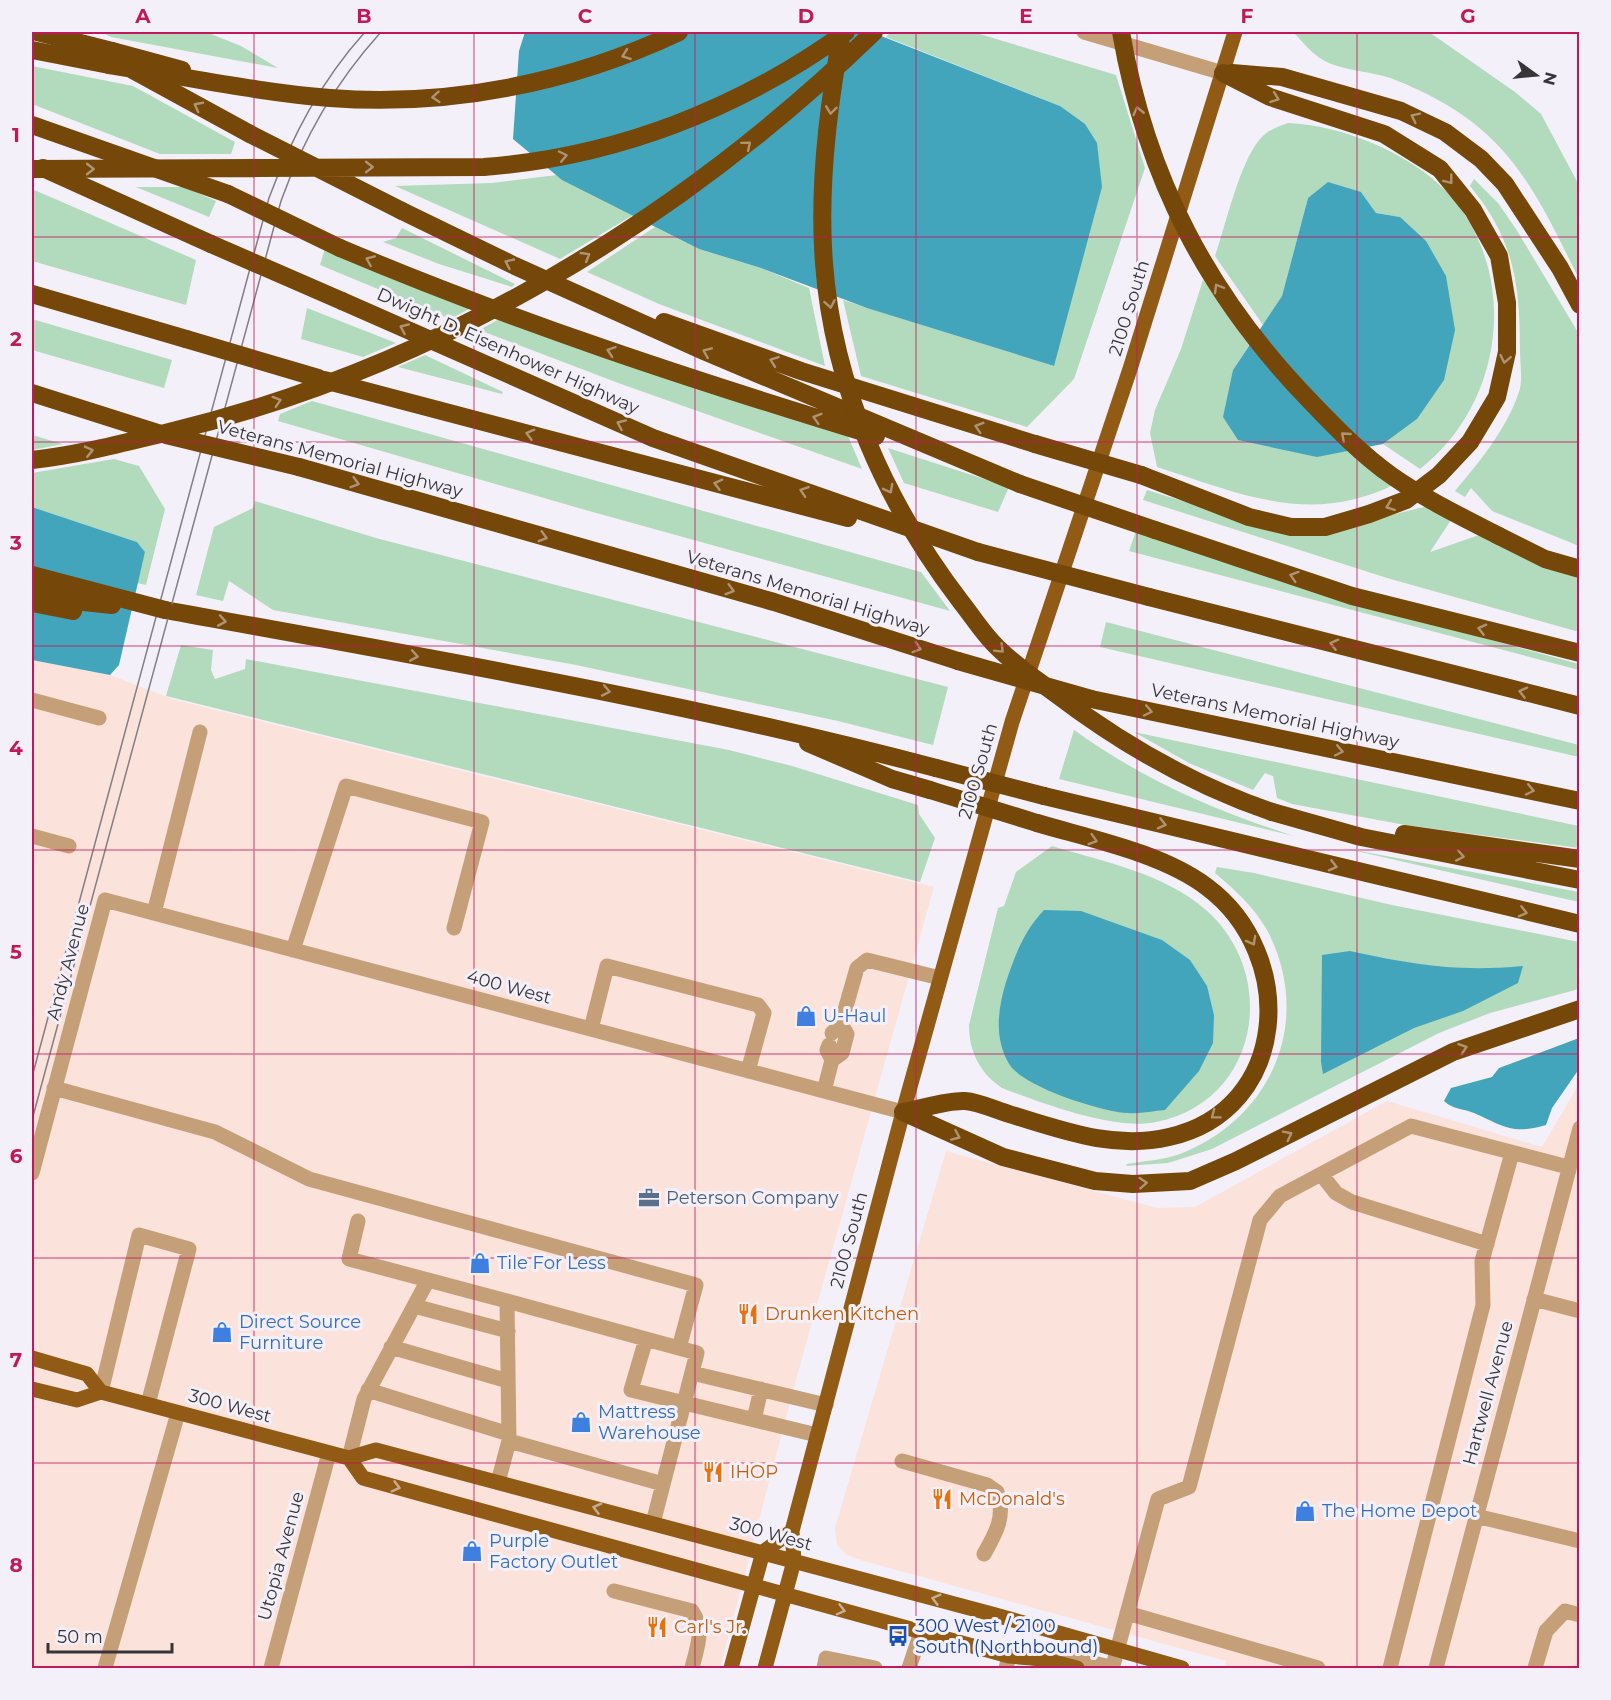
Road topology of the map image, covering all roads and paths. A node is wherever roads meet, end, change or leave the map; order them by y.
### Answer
1 (37, 32) edge
2 (65, 32) edge
3 (680, 32) edge
4 (844, 32) edge
5 (874, 32) edge
6 (1084, 32) edge
7 (1121, 32) edge
8 (1235, 32) edge
9 (32, 50) edge
10 (1223, 73) junction
11 (233, 84) junction
12 (32, 125) edge
13 (32, 162) edge
14 (32, 169) edge
15 (32, 294) edge
16 (581, 297) junction
17 (1580, 305) edge
18 (32, 393) edge
19 (32, 402) edge
20 (115, 421) junction
21 (32, 460) edge
22 (973, 466) junction
23 (978, 552) junction
24 (1580, 569) edge
25 (32, 575) edge
26 (32, 589) edge
27 (32, 603) edge
28 (165, 610) junction
29 (1580, 653) edge
30 (32, 700) edge
31 (1580, 706) edge
32 (99, 718) dead end
33 (759, 723) junction
34 (200, 732) dead end
35 (1580, 801) edge
36 (1301, 820) junction
37 (32, 836) edge
38 (69, 846) dead end
39 (1580, 859) edge
40 (1580, 880) edge
41 (105, 900) joint
42 (154, 913) junction
43 (1580, 924) edge
44 (454, 928) dead end
45 (293, 950) junction
46 (940, 978) junction
47 (1580, 1009) edge
48 (591, 1029) junction
49 (834, 1034) junction
50 (832, 1060) junction
51 (748, 1071) junction
52 (54, 1088) junction
53 (824, 1091) junction
54 (903, 1112) junction
55 (1580, 1128) edge
56 (1577, 1147) edge
57 (1512, 1153) junction
58 (1568, 1167) junction
59 (32, 1173) edge
60 (1321, 1174) junction
61 (358, 1221) dead end
62 (1486, 1244) junction
63 (428, 1280) junction
64 (1534, 1299) junction
65 (507, 1301) junction
66 (414, 1306) junction
67 (1580, 1311) edge
68 (507, 1332) junction
69 (646, 1339) junction
70 (391, 1347) junction
71 (679, 1348) junction
72 (32, 1358) edge
73 (692, 1373) junction
74 (508, 1381) junction
75 (32, 1389) edge
76 (761, 1389) junction
77 (368, 1390) junction
78 (101, 1392) junction
79 (685, 1402) junction
80 (148, 1404) junction
81 (826, 1405) junction
82 (178, 1413) junction
83 (754, 1420) junction
84 (817, 1435) junction
85 (509, 1437) junction
86 (329, 1453) junction
87 (349, 1458) junction
88 (902, 1461) dead end
89 (498, 1482) junction
90 (663, 1484) junction
91 (1476, 1516) junction
92 (654, 1522) junction
93 (792, 1531) junction
94 (1580, 1541) edge
95 (763, 1552) junction
96 (984, 1554) dead end
97 (794, 1561) junction
98 (753, 1585) junction
99 (614, 1591) dead end
100 (785, 1594) junction
101 (1127, 1613) junction
102 (1580, 1615) edge
103 (921, 1632) junction
104 (1117, 1651) junction
105 (1042, 1659) junction
106 (1007, 1662) edge
107 (105, 1668) edge
108 (271, 1668) edge
109 (692, 1668) edge
110 (731, 1668) edge
111 (765, 1668) edge
112 (824, 1668) edge
113 (875, 1668) edge
114 (909, 1668) edge
115 (1077, 1668) edge
116 (1182, 1668) edge
117 (1316, 1668) edge
118 (1390, 1668) edge
119 (1436, 1668) edge
120 (1535, 1668) edge

1 - 11 highway, bridge
16 -> 2 highway, bridge
3 -> 11 highway, bridge
14 -> 4 highway, bridge
4 -> 36 highway, bridge
21 -> 5 highway, bridge
6 - 10 street
24 -> 7 highway, bridge
8 - 10 main road, 2100 South
9 - 11 highway, bridge
10 -> 16 highway, bridge
17 -> 10 highway
10 - 46 main road, 2100 South
22 -> 12 highway, bridge
23 -> 13 highway, Dwight D. Eisenhower Highway, bridge
23 -> 15 highway, bridge
22 -> 16 highway
18 - 20 highway, Veterans Memorial Highway
19 - 20 highway
20 -> 35 highway, Veterans Memorial Highway, bridge
29 -> 22 highway, bridge
31 -> 23 highway, bridge
25 - 28 highway, bridge
26 - 28 highway, bridge
27 - 28 highway, bridge
28 -> 33 highway
30 - 32 street
33 -> 43 highway, bridge
33 -> 54 highway, bridge
34 - 42 street
36 - 39 highway
36 -> 40 highway
37 - 38 street
41 - 42 street, 400 West
41 - 52 street, Andy Avenue
42 - 45 street, 400 West
44 - 45 street
45 - 48 street, 400 West
46 - 49 street
46 - 54 main road, 2100 South
54 -> 47 highway
48 - 51 street, 400 West
48 - 51 street
49 - 50 street
49 - 50 street
50 - 53 street
51 - 53 street, 400 West
52 - 59 street, Andy Avenue
52 - 71 street
53 - 54 street, 400 West
54 - 81 main road, 2100 South
55 - 56 street, Hartwell Avenue
56 - 58 street, Hartwell Avenue
57 - 58 street
57 - 60 street
57 - 62 street
58 - 64 street, Hartwell Avenue
60 - 62 street
60 - 101 street
61 - 63 street
62 - 118 street
63 - 65 street
63 - 66 street
64 - 67 street
64 - 91 street, Hartwell Avenue
65 - 68 street
65 - 69 street
66 - 68 street
66 - 70 street
68 - 74 street
69 - 71 street
69 - 79 street
70 - 74 street
70 - 77 street
71 - 73 street
72 - 78 main road, 300 West
73 - 76 street
73 - 79 street
74 - 85 street
75 - 78 main road, 300 West
76 - 81 street
76 - 83 street
77 - 85 street
77 - 87 street
78 - 80 main road, 300 West
78 - 80 street
79 - 83 street
79 - 90 street
80 - 82 main road, 300 West
81 - 84 main road, 2100 South
82 - 86 main road, 300 West
82 - 107 street
83 - 84 street
84 - 93 main road, 2100 South
85 - 89 street
85 - 90 street
86 - 87 main road, 300 West
86 - 108 street, Utopia Avenue
87 - 89 main road, 300 West
87 -> 98 main road
88 - 96 street
92 -> 89 main road, 300 West
90 - 92 street
91 - 94 street
91 - 119 street, Hartwell Avenue
92 - 95 main road, 300 West
93 - 95 main road
93 - 97 main road, 2100 South
95 - 97 main road, 300 West
95 - 98 main road
97 - 100 main road, 2100 South
104 -> 97 main road, 300 West
98 - 100 main road
98 - 110 main road
99 - 109 street
100 -> 103 main road
100 - 111 main road, 2100 South
101 - 104 street
101 - 117 street
102 - 120 street
103 - 106 main road
103 - 114 street
104 - 105 street
104 - 116 main road, 300 West
105 - 106 main road
105 - 115 main road
112 - 113 street

